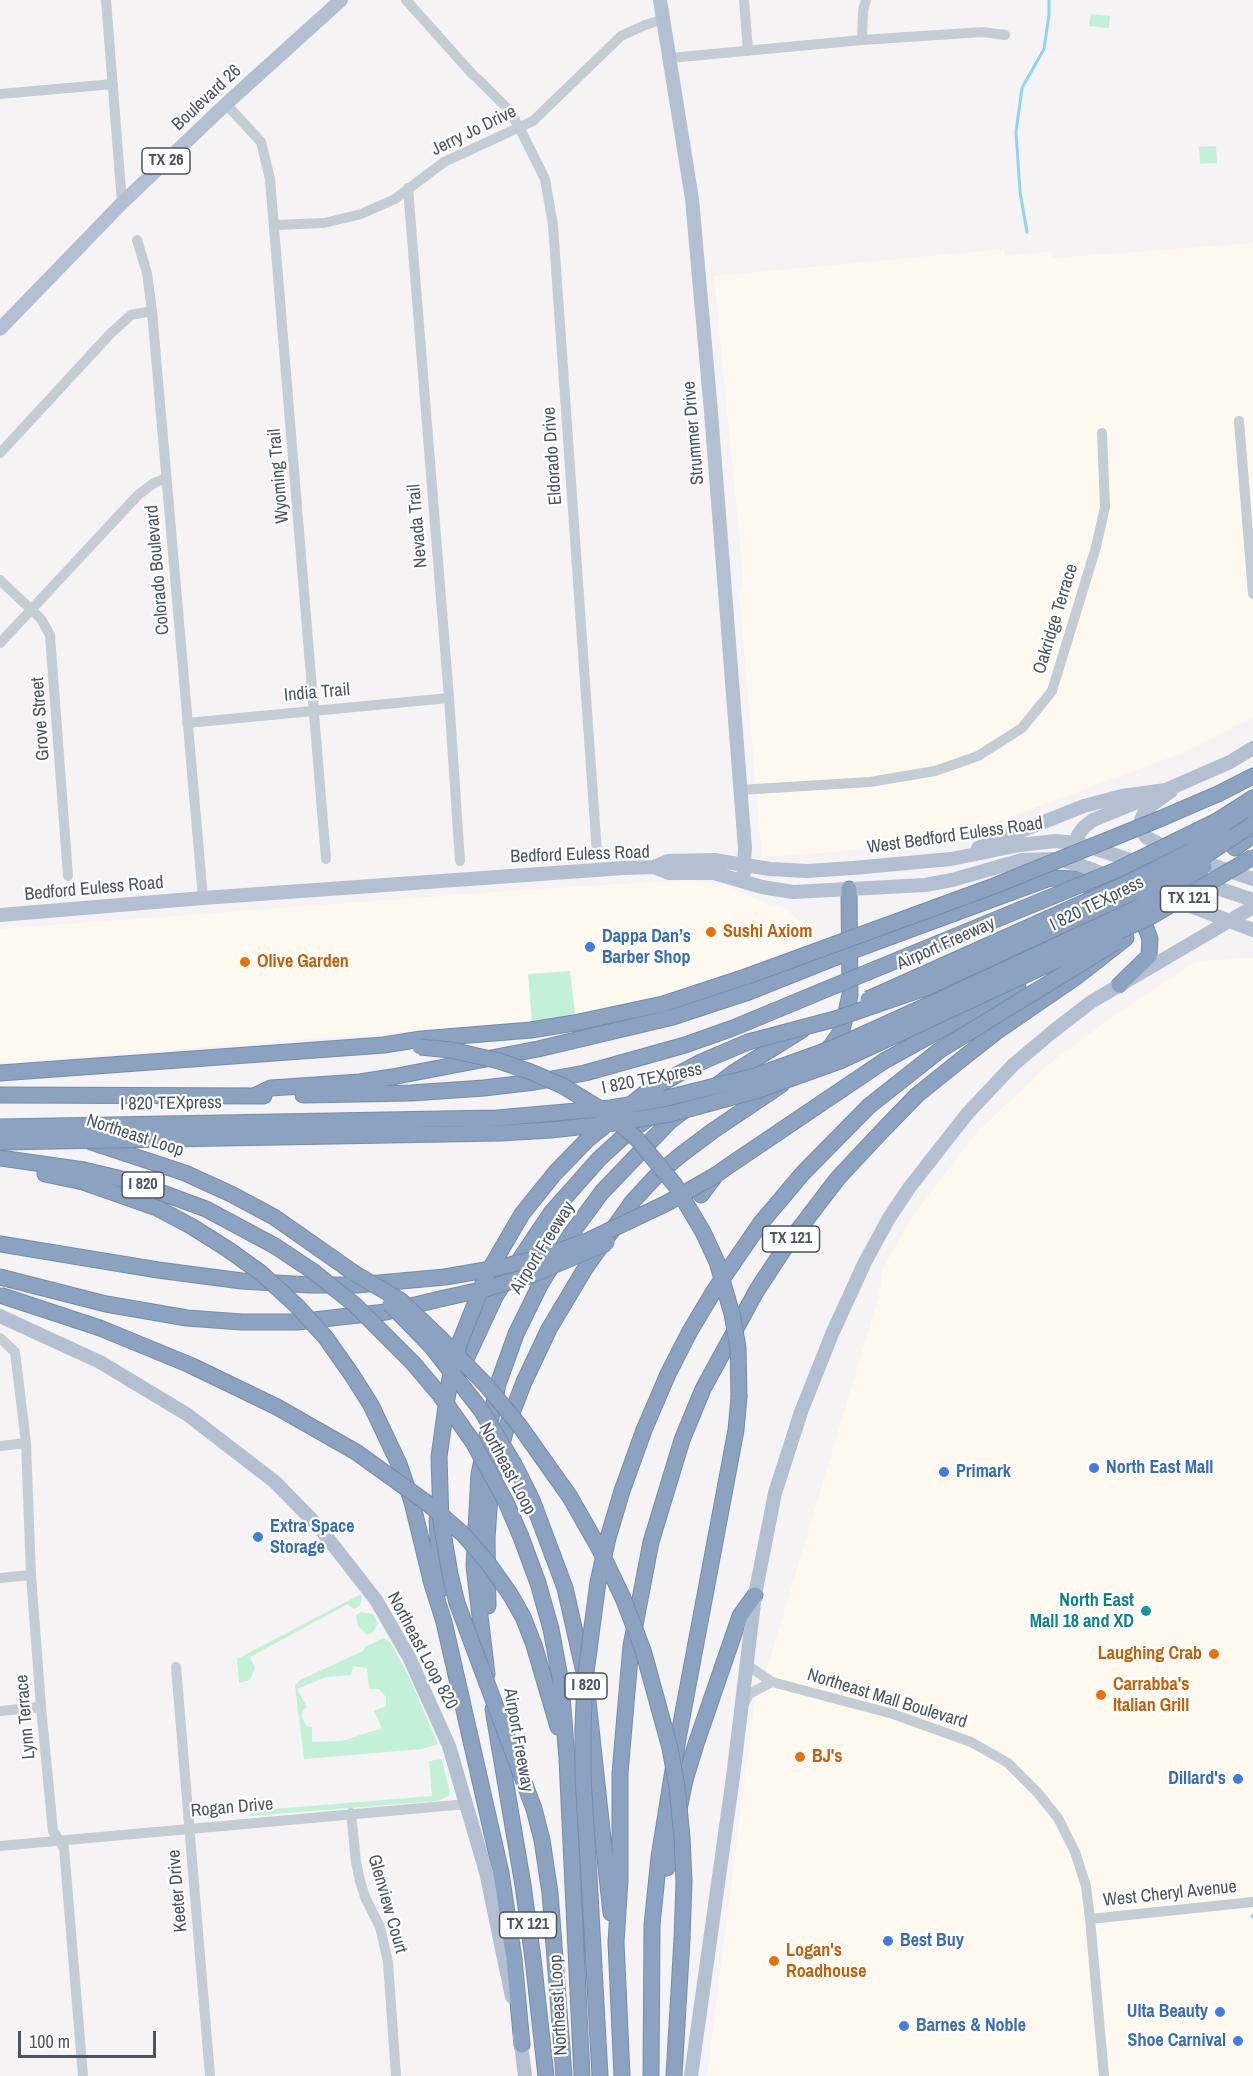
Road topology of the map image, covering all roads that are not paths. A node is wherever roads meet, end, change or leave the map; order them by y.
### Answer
1 (106, 0) edge
2 (341, 0) edge
3 (406, 0) edge
4 (660, 0) edge
5 (744, 0) edge
6 (866, 0) edge
7 (664, 20) junction
8 (1005, 35) dead end
9 (862, 40) junction
10 (748, 51) junction
11 (670, 58) junction
12 (113, 84) junction
13 (0, 94) edge
14 (226, 104) junction
15 (519, 127) junction
16 (408, 188) junction
17 (122, 203) junction
18 (274, 225) junction
19 (137, 240) dead end
20 (152, 311) junction
21 (0, 329) edge
22 (1239, 421) dead end
23 (1102, 433) dead end
24 (0, 453) edge
25 (166, 478) junction
26 (0, 580) edge
27 (1253, 594) edge
28 (32, 610) junction
29 (0, 643) edge
30 (449, 698) junction
31 (315, 709) junction
32 (187, 723) junction
33 (1253, 748) edge
34 (1253, 776) edge
35 (1182, 783) junction
36 (739, 790) junction
37 (1166, 790) junction
38 (1253, 798) edge
39 (1253, 810) edge
40 (1253, 824) edge
41 (1220, 826) junction
42 (1253, 835) edge
43 (1077, 843) junction
44 (597, 853) dead end
45 (326, 859) dead end
46 (951, 859) junction
47 (1253, 859) edge
48 (460, 861) dead end
49 (1077, 864) junction
50 (745, 865) junction
51 (654, 867) junction
52 (853, 868) junction
53 (68, 876) dead end
54 (1253, 879) edge
55 (743, 880) junction
56 (849, 890) junction
57 (203, 898) junction
58 (1253, 900) edge
59 (1253, 907) edge
60 (0, 915) edge
61 (1152, 916) junction
62 (1225, 918) junction
63 (1253, 930) edge
64 (1126, 938) junction
65 (849, 952) junction
66 (1119, 985) junction
67 (384, 1045) junction
68 (0, 1073) edge
69 (733, 1073) junction
70 (0, 1095) edge
71 (254, 1096) junction
72 (0, 1125) edge
73 (0, 1142) edge
74 (0, 1160) edge
75 (716, 1175) junction
76 (0, 1245) edge
77 (354, 1272) junction
78 (0, 1277) edge
79 (0, 1295) edge
80 (0, 1316) edge
81 (0, 1338) edge
82 (26, 1443) junction
83 (0, 1446) edge
84 (32, 1575) junction
85 (0, 1578) edge
86 (754, 1595) junction
87 (444, 1622) junction
88 (485, 1664) junction
89 (747, 1665) junction
90 (176, 1667) dead end
91 (772, 1682) junction
92 (41, 1707) junction
93 (741, 1709) junction
94 (0, 1711) edge
95 (567, 1759) junction
96 (467, 1804) junction
97 (351, 1813) junction
98 (189, 1828) junction
99 (60, 1840) junction
100 (0, 1846) edge
101 (1253, 1902) edge
102 (1090, 1919) junction
103 (616, 1942) junction
104 (652, 1969) junction
105 (522, 2045) junction
106 (83, 2076) edge
107 (210, 2076) edge
108 (396, 2076) edge
109 (525, 2076) edge
110 (546, 2076) edge
111 (564, 2076) edge
112 (582, 2076) edge
113 (600, 2076) edge
114 (621, 2076) edge
115 (651, 2076) edge
116 (674, 2076) edge
117 (691, 2076) edge
118 (1104, 2076) edge

1 - 12 street
2 - 14 main road, Boulevard 26 / TX 26
3 - 15 street, Eldorado Drive
4 - 7 main road, Strummer Drive
5 - 10 street
6 - 9 street
7 - 11 main road, Strummer Drive
7 - 15 street, Jerry Jo Drive
8 - 9 street
9 - 10 street
10 - 11 street
11 - 36 main road, Strummer Drive
12 - 13 street
12 - 17 street
14 - 17 main road, Boulevard 26 / TX 26
14 - 18 street, Wyoming Trail
15 - 16 street, Jerry Jo Drive
15 - 44 street, Eldorado Drive
16 - 18 street, Jerry Jo Drive
16 - 30 street, Nevada Trail
17 - 21 main road, Boulevard 26 / TX 26
18 - 31 street, Wyoming Trail
19 - 20 street, Colorado Boulevard
20 - 24 street
20 - 25 street, Colorado Boulevard
22 - 27 street
23 - 36 street, Oakridge Terrace
25 - 28 street
25 - 32 street, Colorado Boulevard
26 - 28 street, Grove Street
28 - 29 street
28 - 53 street, Grove Street
30 - 31 street, India Trail
30 - 48 street, Nevada Trail
31 - 32 street, India Trail
31 - 45 street, Wyoming Trail
32 - 57 street, Colorado Boulevard
33 - 35 main road
34 - 67 highway, bridge
35 - 37 main road
35 - 54 main road
36 - 50 main road, Strummer Drive
37 - 43 main road
37 - 46 main road
38 - 41 highway
39 - 41 highway, Airport Freeway / TX 121
40 - 111 highway, bridge
41 - 69 highway, Airport Freeway / TX 121, bridge
41 - 71 highway, bridge
42 - 72 highway, I 820 TEXpress, bridge
43 - 46 main road, West Bedford Euless Road
43 - 49 main road
43 - 58 main road, West Bedford Euless Road
46 - 52 main road, West Bedford Euless Road
47 - 61 highway, bridge
47 - 64 highway, TX 121, bridge
49 - 56 main road, Bedford Euless Road
49 - 62 main road, Bedford Euless Road
50 - 51 main road, West Bedford Euless Road
50 - 52 main road, West Bedford Euless Road
50 - 55 main road, Strummer Drive
51 - 55 main road, Bedford Euless Road
51 - 57 main road, Bedford Euless Road
52 - 56 main road
55 - 56 main road, Bedford Euless Road
56 - 65 highway
57 - 60 main road, Bedford Euless Road
59 - 62 main road
61 - 73 highway, I 820 TEXpress, bridge
61 - 113 highway, bridge
62 - 63 main road
62 - 66 main road
64 - 75 highway
64 - 103 highway, TX 121
65 - 66 highway
65 - 71 highway
65 - 88 highway
66 - 86 main road
67 - 68 highway
67 - 104 highway, bridge
69 - 87 highway
69 - 88 highway, Airport Freeway / TX 121
70 - 71 highway
72 - 77 highway, Northeast Loop / I 820
74 - 87 highway, bridge
74 - 95 highway, Northeast Loop / I 820, bridge
75 - 76 highway, bridge
75 - 78 highway, bridge
77 - 103 highway, I 820, bridge
77 - 116 highway, bridge
79 - 95 highway, bridge
80 - 96 main road, Northeast Loop 820
81 - 82 street, Lynn Terrace
82 - 83 street
82 - 84 street, Lynn Terrace
84 - 85 street
84 - 92 street, Lynn Terrace
86 - 89 main road
86 - 104 highway
87 - 105 highway
88 - 110 highway, Airport Freeway / TX 121
89 - 91 street, Northeast Mall Boulevard
89 - 93 main road
90 - 98 street, Keeter Drive
91 - 93 street
91 - 102 street, Northeast Mall Boulevard
92 - 94 street
92 - 99 street, Lynn Terrace
93 - 117 main road
95 - 112 highway, Northeast Loop / I 820
96 - 97 street, Rogan Drive
96 - 105 main road, Northeast Loop 820
97 - 98 street, Rogan Drive
97 - 108 street, Glenview Court
98 - 99 street, Rogan Drive
98 - 107 street, Keeter Drive
99 - 100 street, Rogan Drive
99 - 106 street, Lynn Terrace
101 - 102 street, West Cheryl Avenue
102 - 118 street, Northeast Mall Boulevard
103 - 114 highway, I 820
104 - 115 highway
105 - 109 main road, Northeast Loop 820

